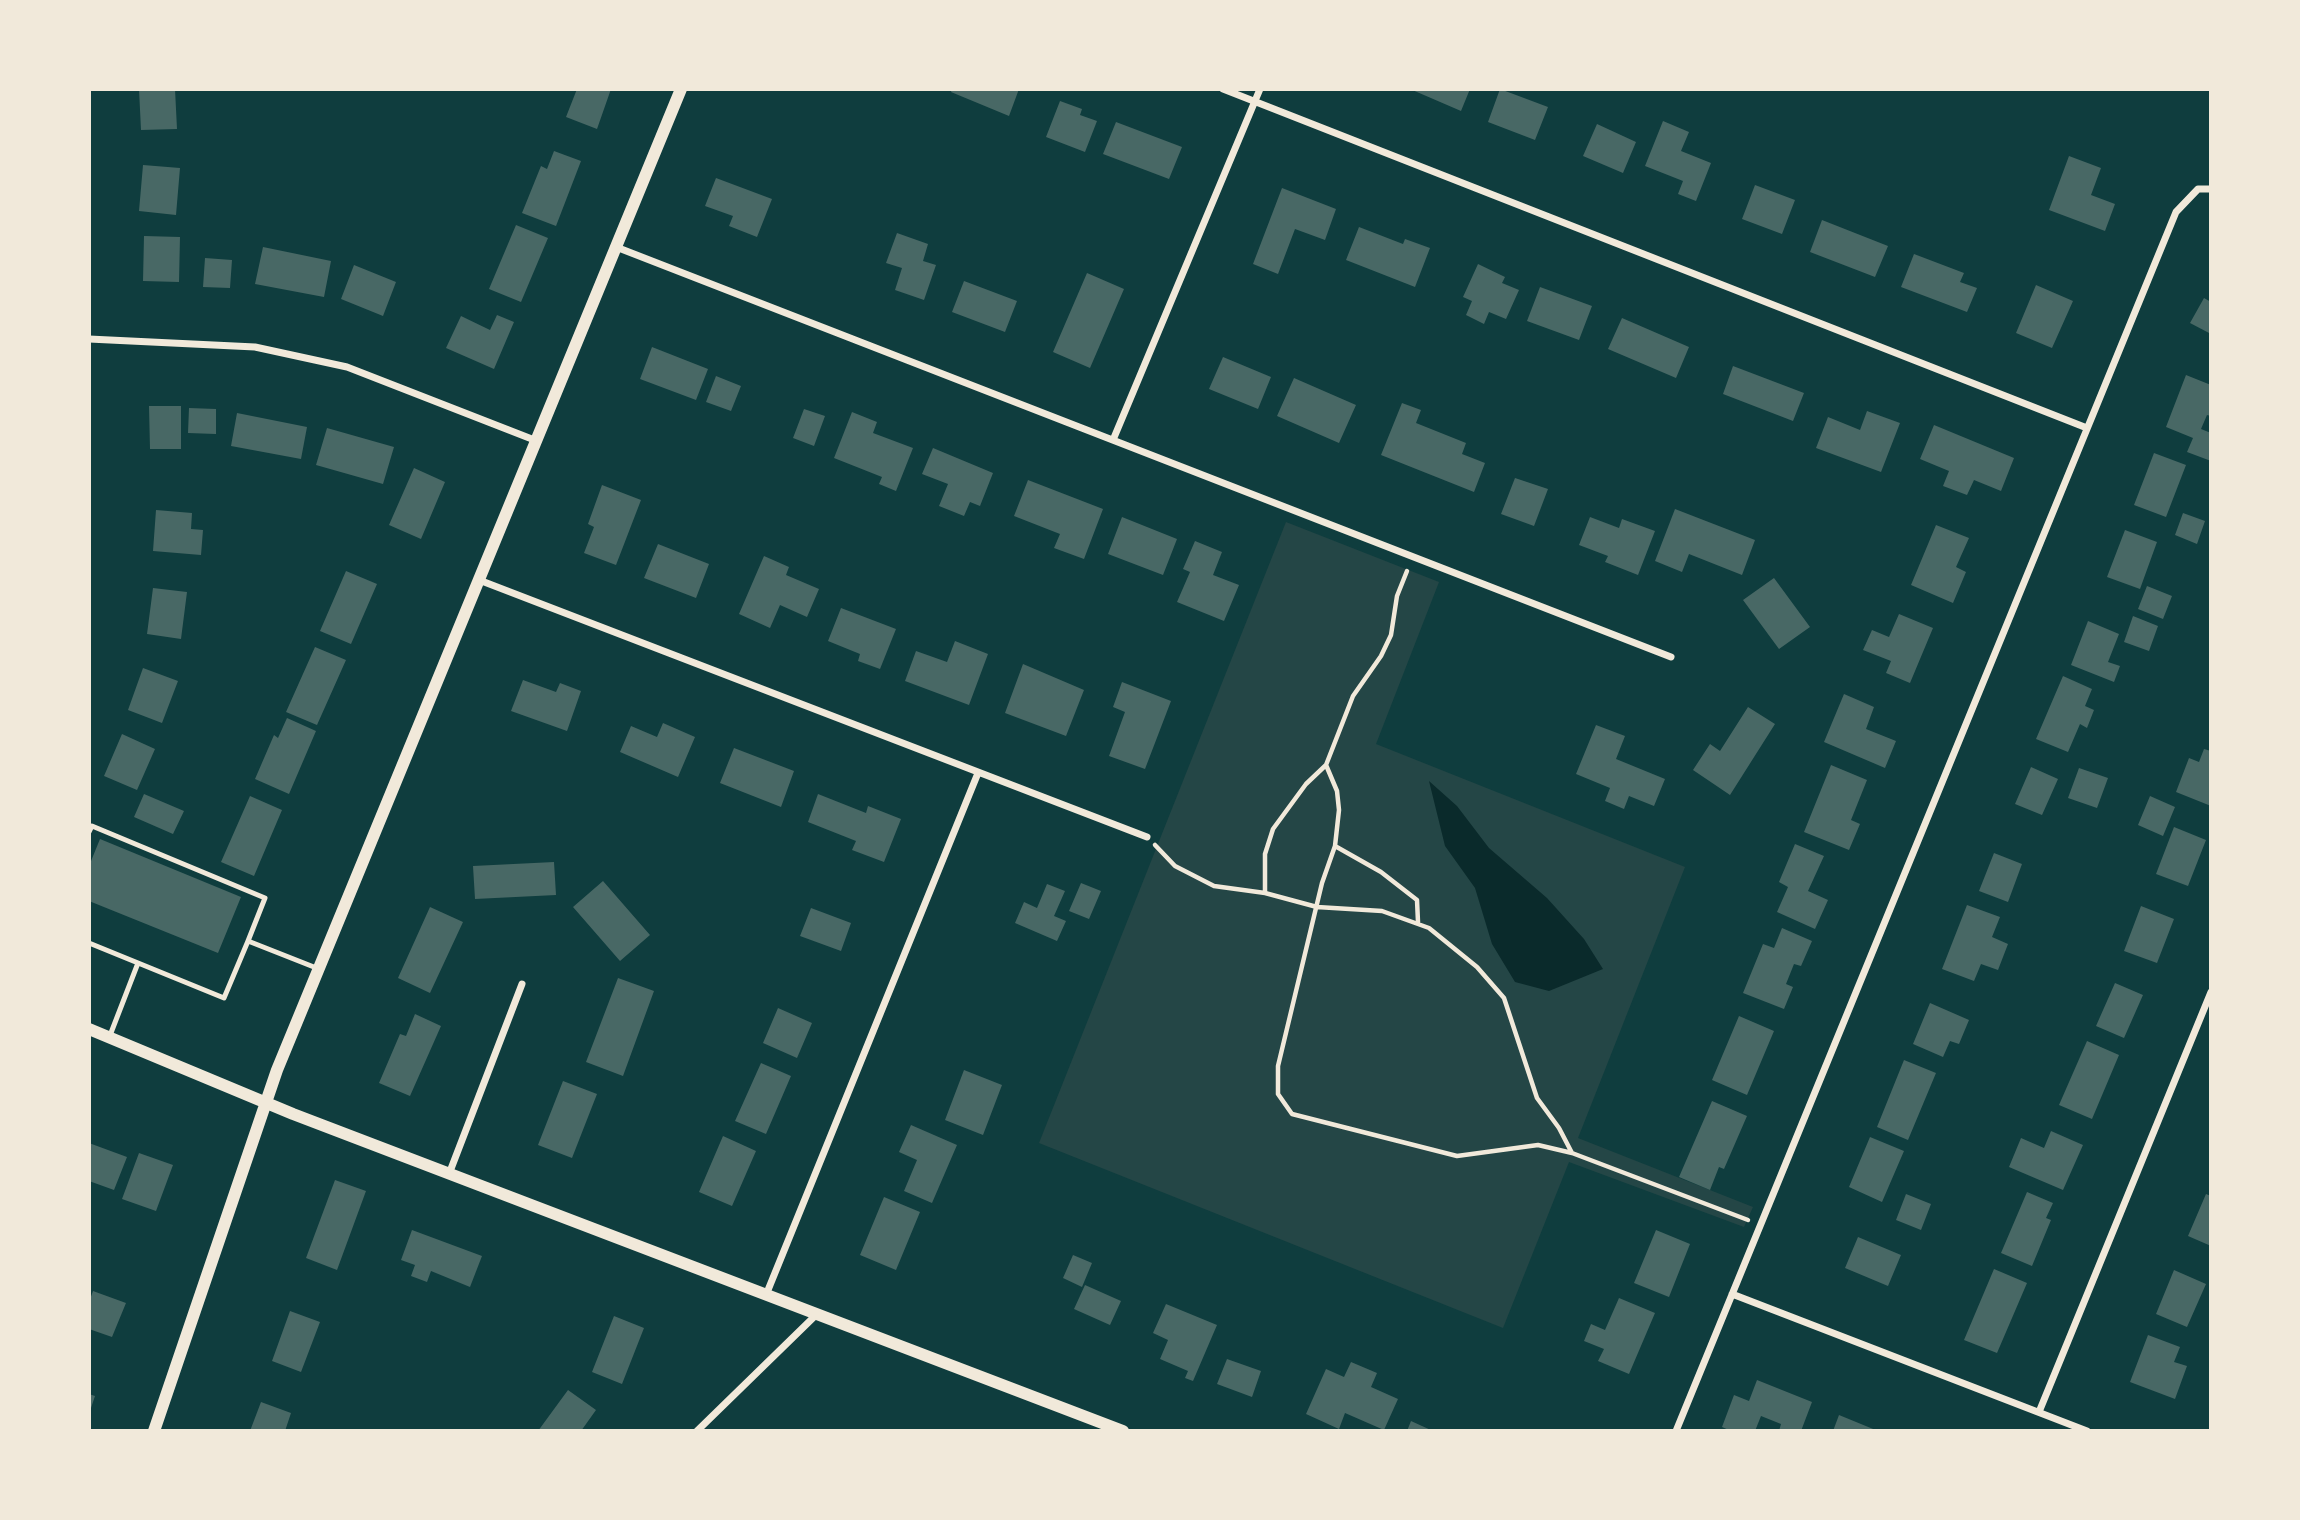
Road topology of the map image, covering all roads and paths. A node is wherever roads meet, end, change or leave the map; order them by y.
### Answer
1 (681, 89) edge
2 (1223, 89) edge
3 (1260, 89) edge
4 (1255, 102) junction
5 (2211, 189) edge
6 (616, 247) junction
7 (89, 339) edge
8 (2087, 428) junction
9 (1113, 440) junction
10 (537, 441) junction
11 (1407, 570) dead end
12 (479, 580) junction
13 (1671, 657) dead end
14 (1326, 765) junction
15 (978, 773) junction
16 (89, 832) edge
17 (1147, 837) joint
18 (1335, 846) junction
19 (1265, 893) junction
20 (1317, 907) junction
21 (1418, 922) junction
22 (248, 941) junction
23 (89, 943) edge
24 (138, 963) junction
25 (319, 969) junction
26 (522, 984) dead end
27 (2211, 992) edge
28 (89, 1029) edge
29 (109, 1038) junction
30 (265, 1103) junction
31 (1572, 1153) junction
32 (449, 1174) junction
33 (1761, 1225) junction
34 (1732, 1294) junction
35 (766, 1295) junction
36 (817, 1314) junction
37 (2039, 1412) junction
38 (154, 1431) edge
39 (697, 1431) edge
40 (1124, 1431) edge
41 (1676, 1431) edge
42 (2087, 1431) edge

1 - 6 street
2 - 4 street
3 - 4 street
4 - 8 street
4 - 9 street
5 - 8 street
6 - 9 street
6 - 10 street
7 - 10 street
8 - 33 street
9 - 13 street
10 - 12 street
11 - 14 path
12 - 15 street
12 - 25 street
14 - 18 path
14 - 19 path
15 - 17 street
15 - 35 street
16 - 22 lane
17 - 19 path
18 - 20 path
18 - 21 path
19 - 20 path
20 - 21 path
20 - 31 path
21 - 31 path
22 - 24 lane
22 - 25 lane
23 - 24 lane
24 - 29 lane
25 - 30 street
26 - 32 street
27 - 37 street
28 - 29 street
29 - 30 street
30 - 32 street
30 - 38 street
31 - 33 path
32 - 35 street
33 - 34 street
34 - 37 street
34 - 41 street
35 - 36 street
36 - 39 street
36 - 40 street
37 - 42 street

